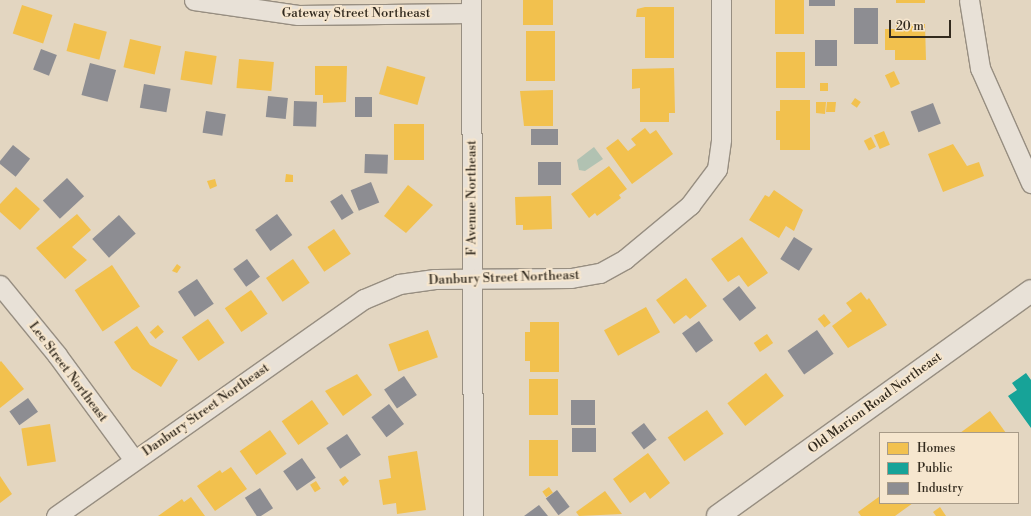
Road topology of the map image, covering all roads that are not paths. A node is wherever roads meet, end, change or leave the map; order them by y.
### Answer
1 (194, 0) edge
2 (720, 0) edge
3 (969, 0) edge
4 (471, 6) edge
5 (1031, 183) edge
6 (472, 277) junction
7 (0, 285) edge
8 (1031, 291) edge
9 (134, 460) junction
10 (56, 516) edge
11 (473, 516) edge
12 (718, 516) edge

1 - 4 street, Gateway Street Northeast
2 - 6 street, Danbury Street Northeast
3 - 5 street
4 - 6 street, F Avenue Northeast
6 - 9 street, Danbury Street Northeast
6 - 11 street, F Avenue Northeast
7 - 9 street, Lee Street Northeast
8 - 12 main road, Old Marion Road Northeast
9 - 10 street, Danbury Street Northeast

